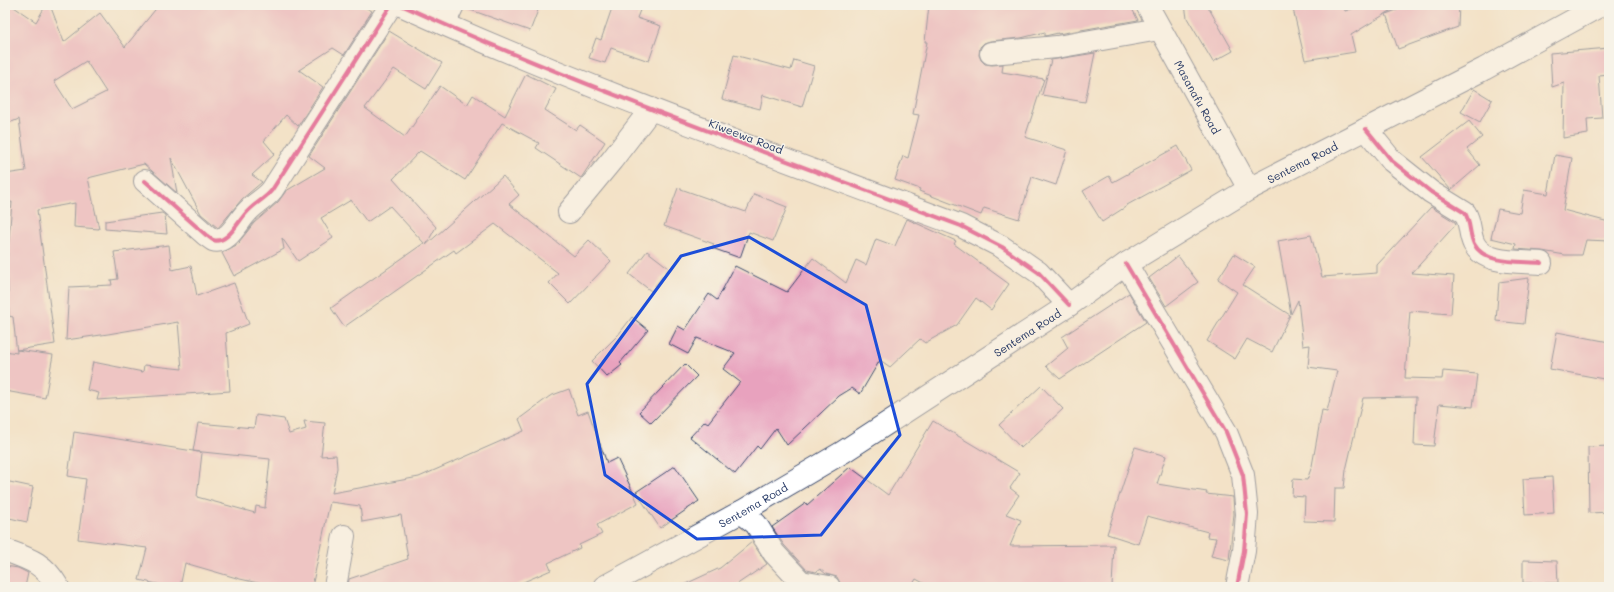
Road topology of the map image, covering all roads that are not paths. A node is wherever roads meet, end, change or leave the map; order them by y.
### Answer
1 (391, 5) edge
2 (401, 5) edge
3 (1146, 5) edge
4 (1601, 5) edge
5 (448, 15) edge
6 (1159, 29) junction
7 (991, 53) dead end
8 (650, 109) junction
9 (1366, 129) junction
10 (145, 181) dead end
11 (1249, 189) junction
12 (569, 212) dead end
13 (1541, 263) dead end
14 (1126, 264) junction
15 (1068, 305) junction
16 (741, 512) junction
17 (344, 536) dead end
18 (5, 550) edge
19 (58, 587) edge
20 (335, 587) edge
21 (604, 587) edge
22 (829, 587) edge
23 (1237, 587) edge

1 - 10 street
2 - 5 street, Kiweewa Road
3 - 6 street, Masanafu Road
4 - 9 street, Sentema Road
5 - 8 street, Kiweewa Road
6 - 7 street
6 - 11 street, Masanafu Road
8 - 12 street
8 - 15 street, Kiweewa Road
9 - 11 street, Sentema Road
9 - 13 street
11 - 14 street, Sentema Road
14 - 15 street, Sentema Road
14 - 23 street
15 - 16 street, Sentema Road
16 - 21 street, Sentema Road
16 - 22 street
17 - 20 street
18 - 19 street

